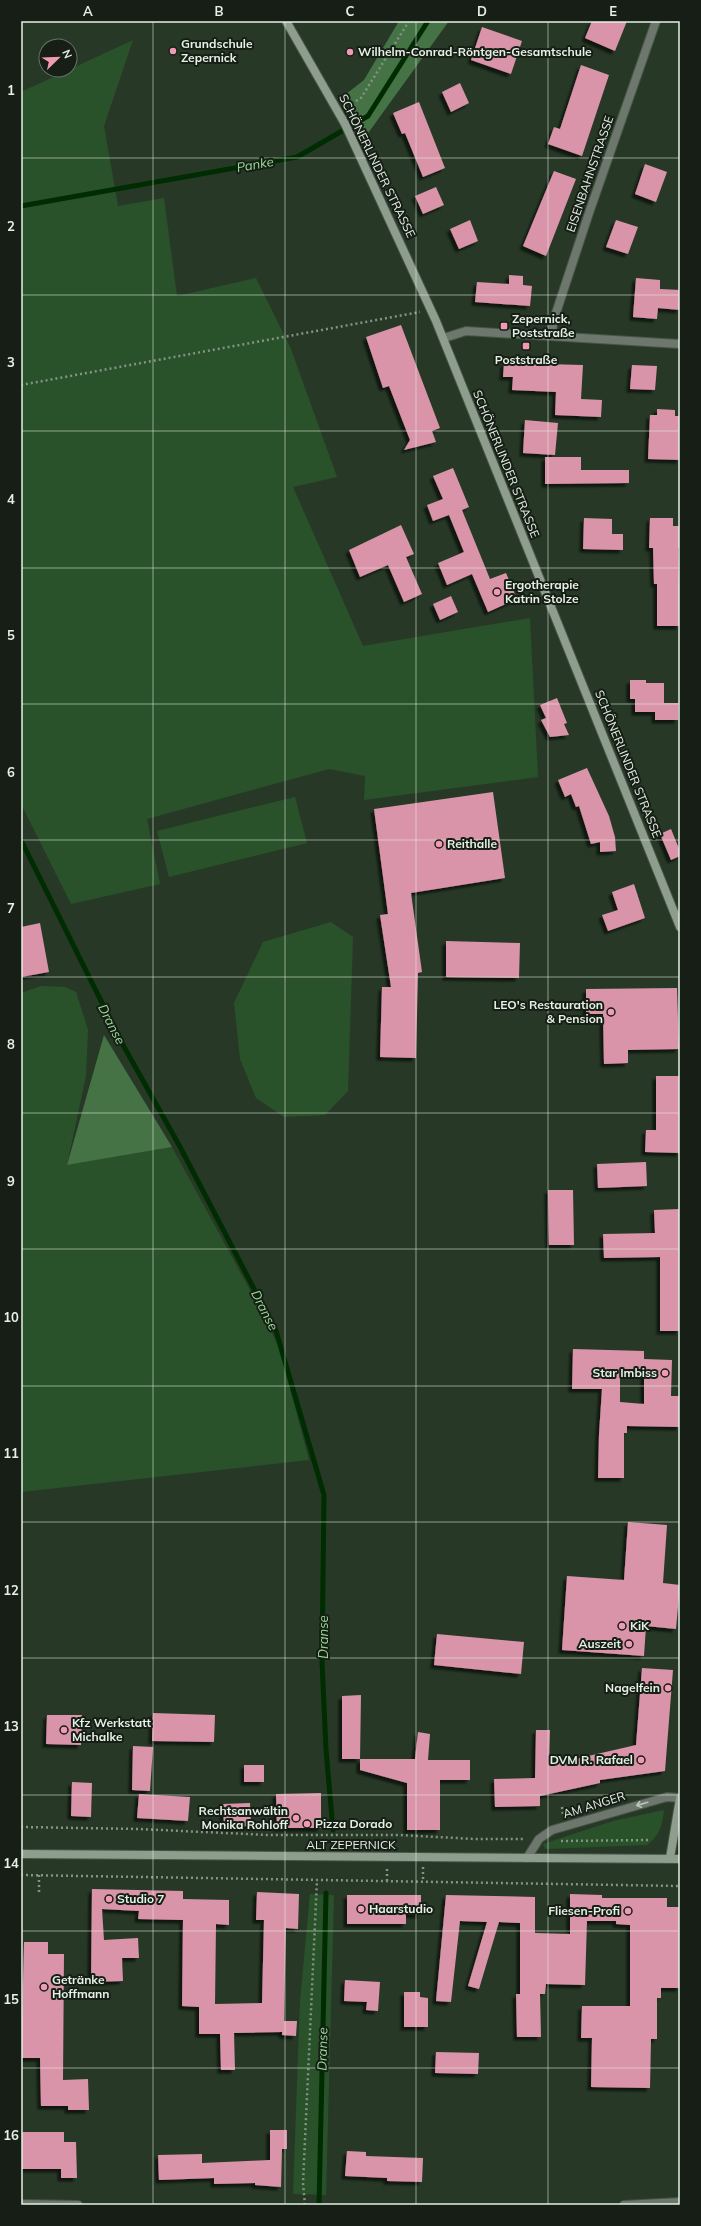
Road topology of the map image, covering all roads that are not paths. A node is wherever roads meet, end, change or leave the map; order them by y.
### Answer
1 (286, 21) edge
2 (656, 21) edge
3 (552, 336) junction
4 (444, 338) junction
5 (680, 344) edge
6 (680, 927) edge
7 (680, 1798) edge
8 (21, 1854) edge
9 (527, 1858) junction
10 (670, 1858) junction
11 (680, 1859) edge
12 (680, 2202) edge
13 (21, 2204) edge
14 (78, 2205) edge
15 (624, 2205) edge

1 - 4 street, SCHÖNERLINDER STRASSE
2 - 3 street, EISENBAHNSTRASSE
3 - 4 street
3 - 5 street
4 - 6 street, SCHÖNERLINDER STRASSE
7 -> 9 street, AM ANGER
7 - 10 street
8 - 9 street, ALT ZEPERNICK
9 - 10 street, ALT ZEPERNICK
10 - 11 street, ALT ZEPERNICK
12 - 15 street
13 - 14 street

